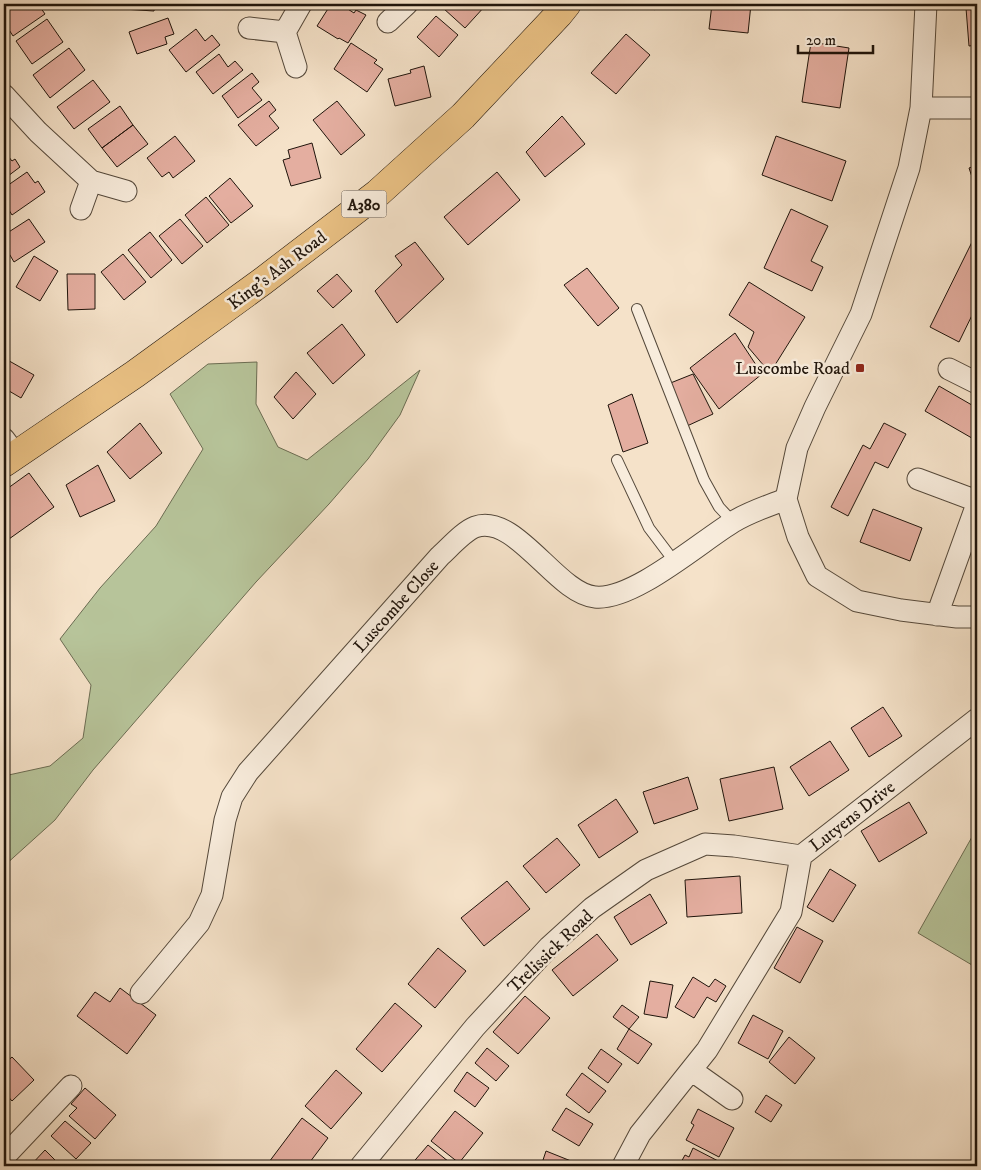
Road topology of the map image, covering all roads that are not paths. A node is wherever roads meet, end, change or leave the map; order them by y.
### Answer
1 (301, 4) edge
2 (407, 4) edge
3 (567, 4) edge
4 (926, 4) edge
5 (388, 22) dead end
6 (250, 28) dead end
7 (285, 32) junction
8 (296, 67) dead end
9 (4, 95) edge
10 (921, 108) junction
11 (977, 108) edge
12 (91, 181) junction
13 (126, 191) dead end
14 (81, 209) dead end
15 (637, 310) dead end
16 (949, 369) dead end
17 (977, 383) edge
18 (8, 452) edge
19 (617, 460) dead end
20 (918, 479) dead end
21 (786, 499) junction
22 (977, 503) edge
23 (733, 522) junction
24 (674, 561) junction
25 (937, 615) junction
26 (977, 617) edge
27 (977, 718) edge
28 (801, 856) junction
29 (141, 993) dead end
30 (691, 1070) junction
31 (71, 1086) dead end
32 (732, 1099) dead end
33 (4, 1156) edge
34 (361, 1166) edge
35 (623, 1166) edge

1 - 7 street
2 - 5 street
3 - 18 highway, King's Ash Road / A380
4 - 10 street
6 - 7 street
7 - 8 street
9 - 12 street
10 - 11 street
10 - 21 street
12 - 13 street
12 - 14 street
15 - 23 lane
16 - 17 street
19 - 24 lane
20 - 22 street
21 - 23 street, Luscombe Close
21 - 25 street
22 - 25 street
23 - 24 street, Luscombe Close
24 - 29 street, Luscombe Close
25 - 26 street
27 - 28 street, Lutyens Drive
28 - 30 street, Lutyens Drive
28 - 34 street, Trelissick Road
30 - 32 street
30 - 35 street, Lutyens Drive
31 - 33 street

